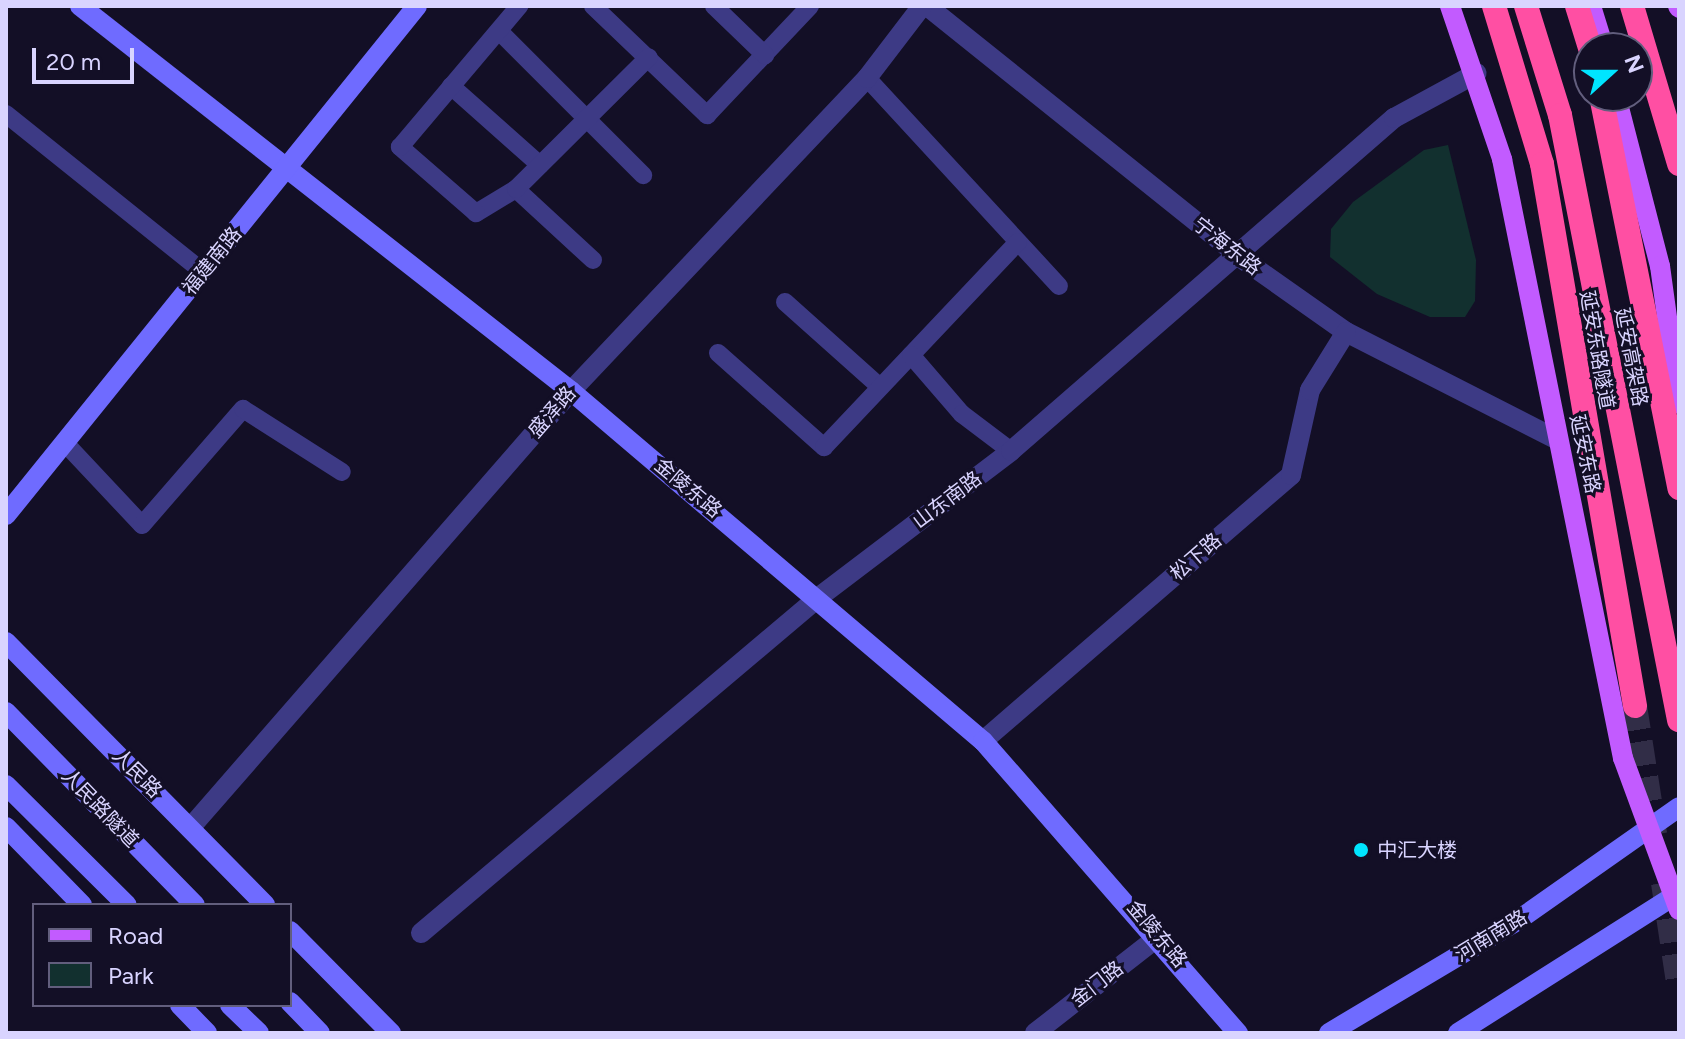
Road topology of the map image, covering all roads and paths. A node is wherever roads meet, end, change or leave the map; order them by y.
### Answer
1 (80, 6) edge
2 (417, 6) edge
3 (519, 6) edge
4 (593, 6) edge
5 (714, 6) edge
6 (810, 6) edge
7 (925, 6) edge
8 (1450, 6) edge
9 (1494, 6) edge
10 (1526, 6) edge
11 (1577, 6) edge
12 (1591, 6) edge
13 (1632, 6) edge
14 (499, 31) junction
15 (1585, 32) edge
16 (1599, 32) edge
17 (765, 55) junction
18 (649, 57) junction
19 (1477, 73) junction
20 (867, 78) junction
21 (451, 86) junction
22 (1604, 112) edge
23 (1620, 112) edge
24 (6, 114) edge
25 (588, 119) junction
26 (1679, 164) edge
27 (540, 165) junction
28 (288, 166) junction
29 (643, 175) dead end
30 (516, 189) junction
31 (1018, 242) junction
32 (1241, 258) junction
33 (593, 260) dead end
34 (203, 272) junction
35 (1059, 286) dead end
36 (785, 302) dead end
37 (1346, 332) junction
38 (718, 353) dead end
39 (911, 355) junction
40 (880, 387) junction
41 (571, 391) junction
42 (1679, 404) edge
43 (1558, 440) junction
44 (65, 443) junction
45 (1011, 451) junction
46 (342, 472) dead end
47 (1679, 488) edge
48 (6, 515) edge
49 (819, 597) junction
50 (6, 642) edge
51 (1635, 706) tunnel mouth
52 (6, 712) edge
53 (1679, 720) edge
54 (983, 741) junction
55 (6, 785) edge
56 (1679, 807) edge
57 (6, 827) edge
58 (191, 827) junction
59 (1650, 833) junction
60 (1677, 900) edge
61 (80, 903) edge
62 (125, 903) edge
63 (193, 903) edge
64 (263, 903) edge
65 (292, 933) edge
66 (421, 933) dead end
67 (1159, 936) junction
68 (292, 1004) edge
69 (182, 1007) edge
70 (232, 1007) edge
71 (207, 1033) edge
72 (259, 1033) edge
73 (320, 1033) edge
74 (391, 1033) edge
75 (1035, 1033) edge
76 (1238, 1033) edge
77 (1329, 1033) edge
78 (1458, 1033) edge

1 - 28 street, 金陵东路
2 - 28 street, 福建南路
3 - 14 lane
4 - 18 lane
5 - 17 lane
6 - 17 lane
7 - 20 street, 盛泽路
7 - 32 street, 宁海东路
8 - 19 main road, 延安东路
9 - 51 highway, 延安东路隧道
10 - 53 highway, 延安高架路
11 - 15 highway
12 - 16 main road
13 - 26 highway
14 - 21 lane
14 - 25 lane
17 - 18 lane
18 - 25 lane
19 - 32 street, 山东南路
19 - 43 main road, 延安东路
20 - 31 lane
20 - 41 street, 盛泽路
21 - 27 lane
21 - 30 lane
22 - 47 highway, 延安高架路
23 - 42 main road
24 - 34 lane
25 - 27 lane
25 - 29 lane
27 - 30 lane
28 - 34 street, 福建南路
28 - 41 street, 金陵东路
30 - 33 lane
31 - 35 lane
31 - 39 lane
32 - 37 street, 宁海东路
32 - 45 street, 山东南路
34 - 44 street, 福建南路
36 - 40 lane
37 - 43 street, 宁海东路
37 - 54 street, 松下路
38 - 40 lane
39 - 40 lane
39 - 45 lane
41 - 49 street, 金陵东路
41 - 58 street, 盛泽路
43 - 59 main road, 延安东路
44 - 46 lane
44 - 48 street, 福建南路
45 - 49 street, 山东南路
49 - 54 street, 金陵东路
49 - 66 street, 山东南路
50 - 58 street, 人民路
52 - 63 street, 人民路隧道
54 - 67 street, 金陵东路
55 - 62 street
56 - 59 street, 河南南路
57 - 61 street
58 - 64 street, 人民路
59 - 60 main road, 延安东路
59 - 77 street, 河南南路
60 - 78 street
65 - 74 street
67 - 75 street, 金门路
67 - 76 street, 金陵东路
68 - 73 street
69 - 71 street
70 - 72 street

